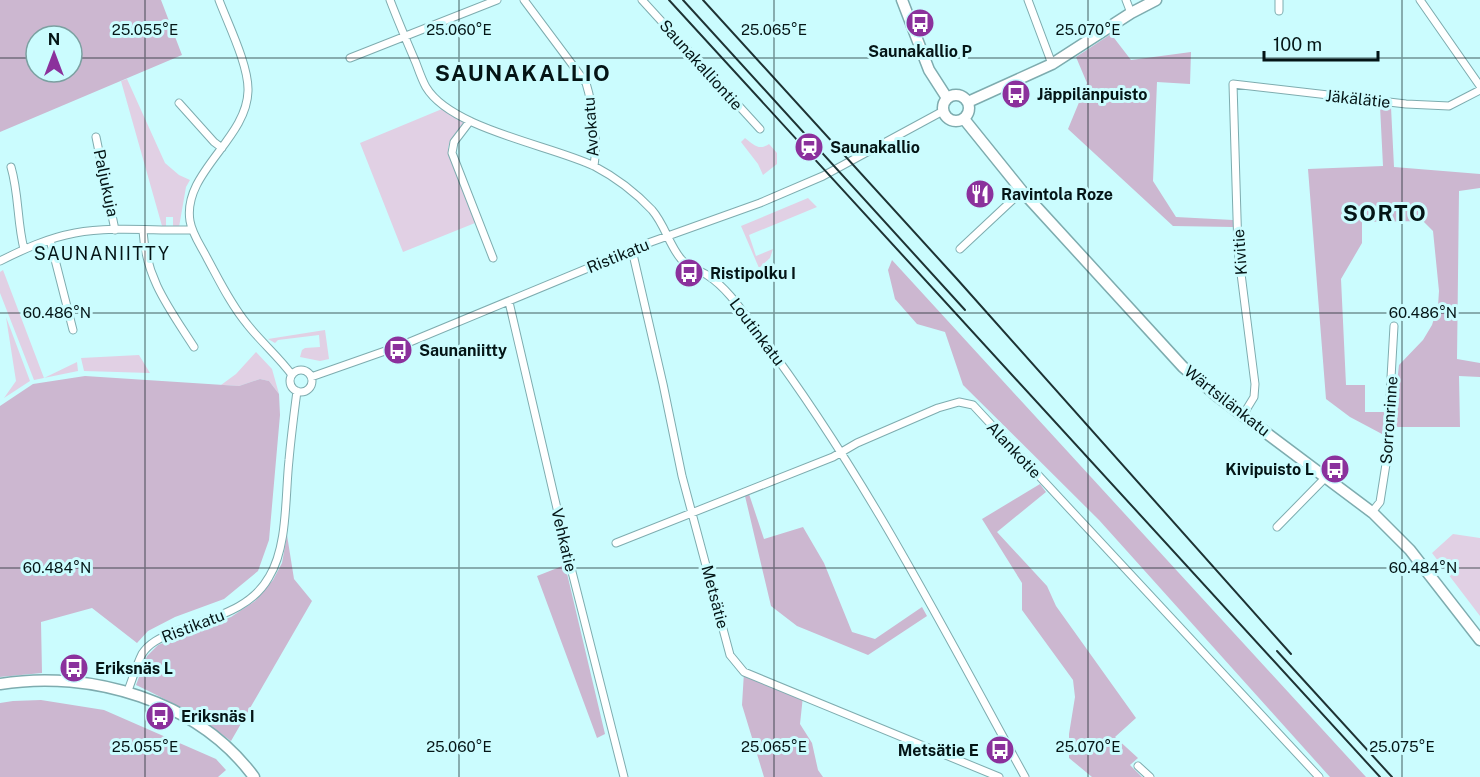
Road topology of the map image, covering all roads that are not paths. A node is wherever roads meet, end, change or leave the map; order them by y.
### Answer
1 (219, 0) edge
2 (390, 0) edge
3 (497, 0) edge
4 (524, 0) edge
5 (642, 0) edge
6 (902, 0) edge
7 (1028, 0) edge
8 (1126, 0) edge
9 (1156, 0) edge
10 (1279, 0) edge
11 (1420, 0) edge
12 (1279, 11) dead end
13 (1131, 13) junction
14 (405, 36) junction
15 (350, 58) dead end
16 (1052, 64) junction
17 (1233, 84) joint
18 (1480, 88) edge
19 (946, 99) junction
20 (968, 102) junction
21 (179, 103) dead end
22 (943, 111) junction
23 (964, 119) junction
24 (470, 121) junction
25 (760, 129) dead end
26 (96, 137) dead end
27 (222, 148) junction
28 (594, 166) junction
29 (11, 167) dead end
30 (1022, 191) junction
31 (115, 230) junction
32 (192, 230) junction
33 (143, 231) junction
34 (669, 236) junction
35 (50, 240) junction
36 (24, 249) junction
37 (960, 249) dead end
38 (632, 250) junction
39 (493, 258) dead end
40 (0, 261) edge
41 (509, 302) junction
42 (1394, 326) dead end
43 (73, 330) dead end
44 (194, 347) dead end
45 (292, 375) junction
46 (311, 377) junction
47 (297, 392) junction
48 (1243, 415) junction
49 (840, 453) junction
50 (1326, 477) junction
51 (1372, 512) junction
52 (692, 513) junction
53 (1277, 527) dead end
54 (616, 543) dead end
55 (1479, 637) edge
56 (0, 684) edge
57 (127, 693) junction
58 (1138, 765) dead end
59 (254, 777) edge
60 (624, 777) edge
61 (999, 777) edge
62 (1024, 777) edge
63 (1150, 777) edge
64 (1319, 777) edge

1 - 27 street
2 - 14 street, Loutinkatu
3 - 14 street
4 - 28 street, Avokatu
5 - 25 street, Saunakalliontie
6 - 19 street
7 - 16 street
8 - 13 street
9 - 13 street
10 - 12 street
11 - 18 street
13 - 16 street
14 - 15 street
14 - 24 street, Loutinkatu
16 - 20 street
17 - 18 street, Jäkälätie
17 - 48 street, Kivitie
19 - 20 street
19 - 22 street
20 - 23 street
21 - 27 street
22 - 23 street
22 - 34 street, Ristikatu
23 - 30 street, Wärtsilänkatu
24 - 28 street, Loutinkatu
24 - 39 street
26 - 31 street, Paljukuja
27 - 32 street
28 - 34 street, Loutinkatu
29 - 36 street
30 - 37 street
30 - 48 street, Wärtsilänkatu
31 - 33 street
31 - 35 street
32 - 33 street
32 - 45 street
33 - 44 street
34 - 38 street, Ristikatu
34 - 49 street, Loutinkatu
35 - 36 street
35 - 43 street
36 - 40 street
38 - 41 street, Ristikatu
38 - 52 street, Metsätie
41 - 46 street, Ristikatu
41 - 60 street, Vehkatie
42 - 51 street, Sorronrinne
45 - 46 street
45 - 47 street
46 - 47 street
47 - 57 street, Ristikatu
48 - 50 street, Wärtsilänkatu
49 - 52 street, Alankotie
49 - 62 street, Loutinkatu
49 - 64 street, Alankotie
50 - 51 street, Wärtsilänkatu
50 - 53 street
51 - 55 street, Wärtsilänkatu
52 - 54 street, Alankotie
52 - 61 street, Metsätie
56 - 57 street
57 - 59 street
58 - 63 street

